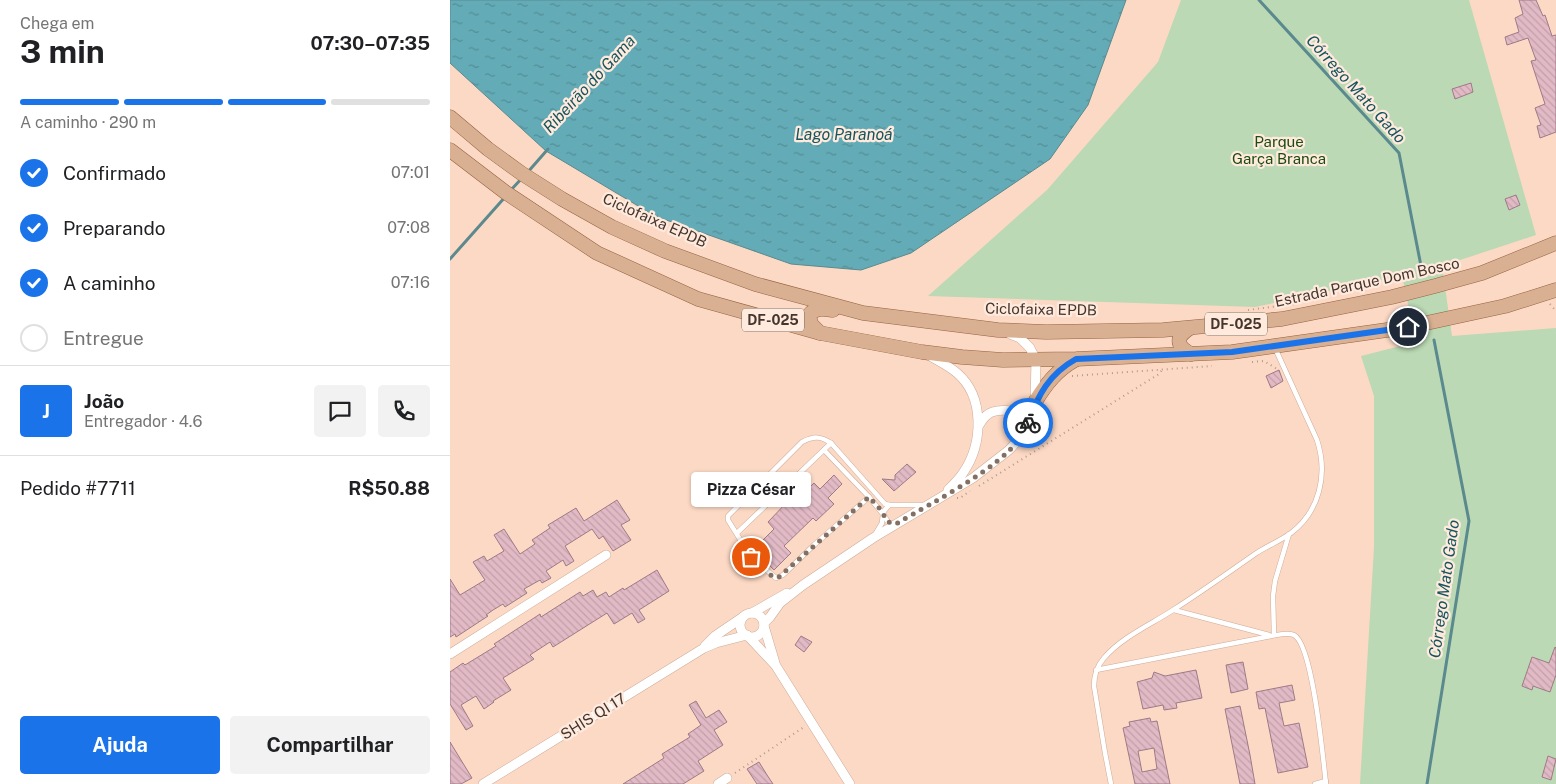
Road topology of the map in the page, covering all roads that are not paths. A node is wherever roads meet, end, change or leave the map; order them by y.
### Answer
1 (450, 117) edge
2 (450, 150) edge
3 (1552, 247) edge
4 (1556, 290) edge
5 (864, 313) junction
6 (1190, 328) junction
7 (998, 330) junction
8 (1163, 330) junction
9 (820, 333) junction
10 (1274, 346) junction
11 (922, 352) junction
12 (1191, 354) junction
13 (1076, 359) junction
14 (1036, 360) junction
15 (1161, 363) junction
16 (1035, 402) junction
17 (1028, 423) junction
18 (979, 425) junction
19 (831, 443) junction
20 (824, 450) junction
21 (869, 497) junction
22 (942, 497) junction
23 (889, 505) junction
24 (928, 505) junction
25 (884, 514) junction
26 (896, 524) junction
27 (737, 532) junction
28 (1289, 534) junction
29 (873, 538) junction
30 (606, 555) dead end
31 (803, 585) junction
32 (1174, 610) junction
33 (748, 615) junction
34 (764, 624) junction
35 (748, 636) junction
36 (1272, 636) junction
37 (704, 648) junction
38 (450, 654) edge
39 (776, 666) junction
40 (1096, 670) junction
41 (727, 778) road end
42 (1326, 782) edge
43 (483, 784) edge
44 (718, 784) edge
45 (850, 784) edge
46 (1112, 784) edge
47 (1315, 784) edge

1 - 5 main road, Estrada Parque Dom Bosco / DF-025
2 - 9 main road, DF-025
3 - 6 main road, Estrada Parque Dom Bosco / DF-025
4 - 10 main road, DF-025
5 - 7 main road, Estrada Parque Dom Bosco / DF-025
5 - 9 main road
6 - 8 main road, Estrada Parque Dom Bosco / DF-025
6 - 12 main road
7 - 8 main road, Estrada Parque Dom Bosco / DF-025
7 - 14 street
8 - 15 main road
9 - 11 main road, DF-025
10 - 12 main road, DF-025
10 - 28 lane
11 - 14 main road, DF-025
11 - 18 street, SHIS QI 17
12 - 15 main road, DF-025
13 - 14 main road, DF-025
13 - 15 main road, DF-025
13 - 16 main road
14 - 16 street, SHIS QI 17
16 - 17 street, SHIS QI 17
17 - 18 street
17 - 22 street, SHIS QI 17
18 - 22 street, SHIS QI 17
19 - 20 lane
19 - 23 lane
19 - 27 lane
20 - 21 lane
20 - 27 lane
21 - 25 lane
21 - 27 lane
22 - 24 street, SHIS QI 17
23 - 24 lane
23 - 25 lane
24 - 26 street, SHIS QI 17
25 - 26 lane
25 - 29 lane
26 - 29 street, SHIS QI 17
28 - 32 lane
28 - 36 lane
29 - 31 street, SHIS QI 17
30 - 38 street
31 - 33 street, SHIS QI 17
31 - 34 street, SHIS QI 17
32 - 36 lane
32 - 40 lane
33 - 34 street
33 - 35 street
33 - 37 street, SHIS QI 17
34 - 35 street
34 - 39 street
35 - 37 street, SHIS QI 17
35 - 39 street
36 - 40 lane
36 - 42 lane
37 - 43 street, SHIS QI 17
39 - 45 street
40 - 46 lane
41 - 44 street
42 - 47 lane

